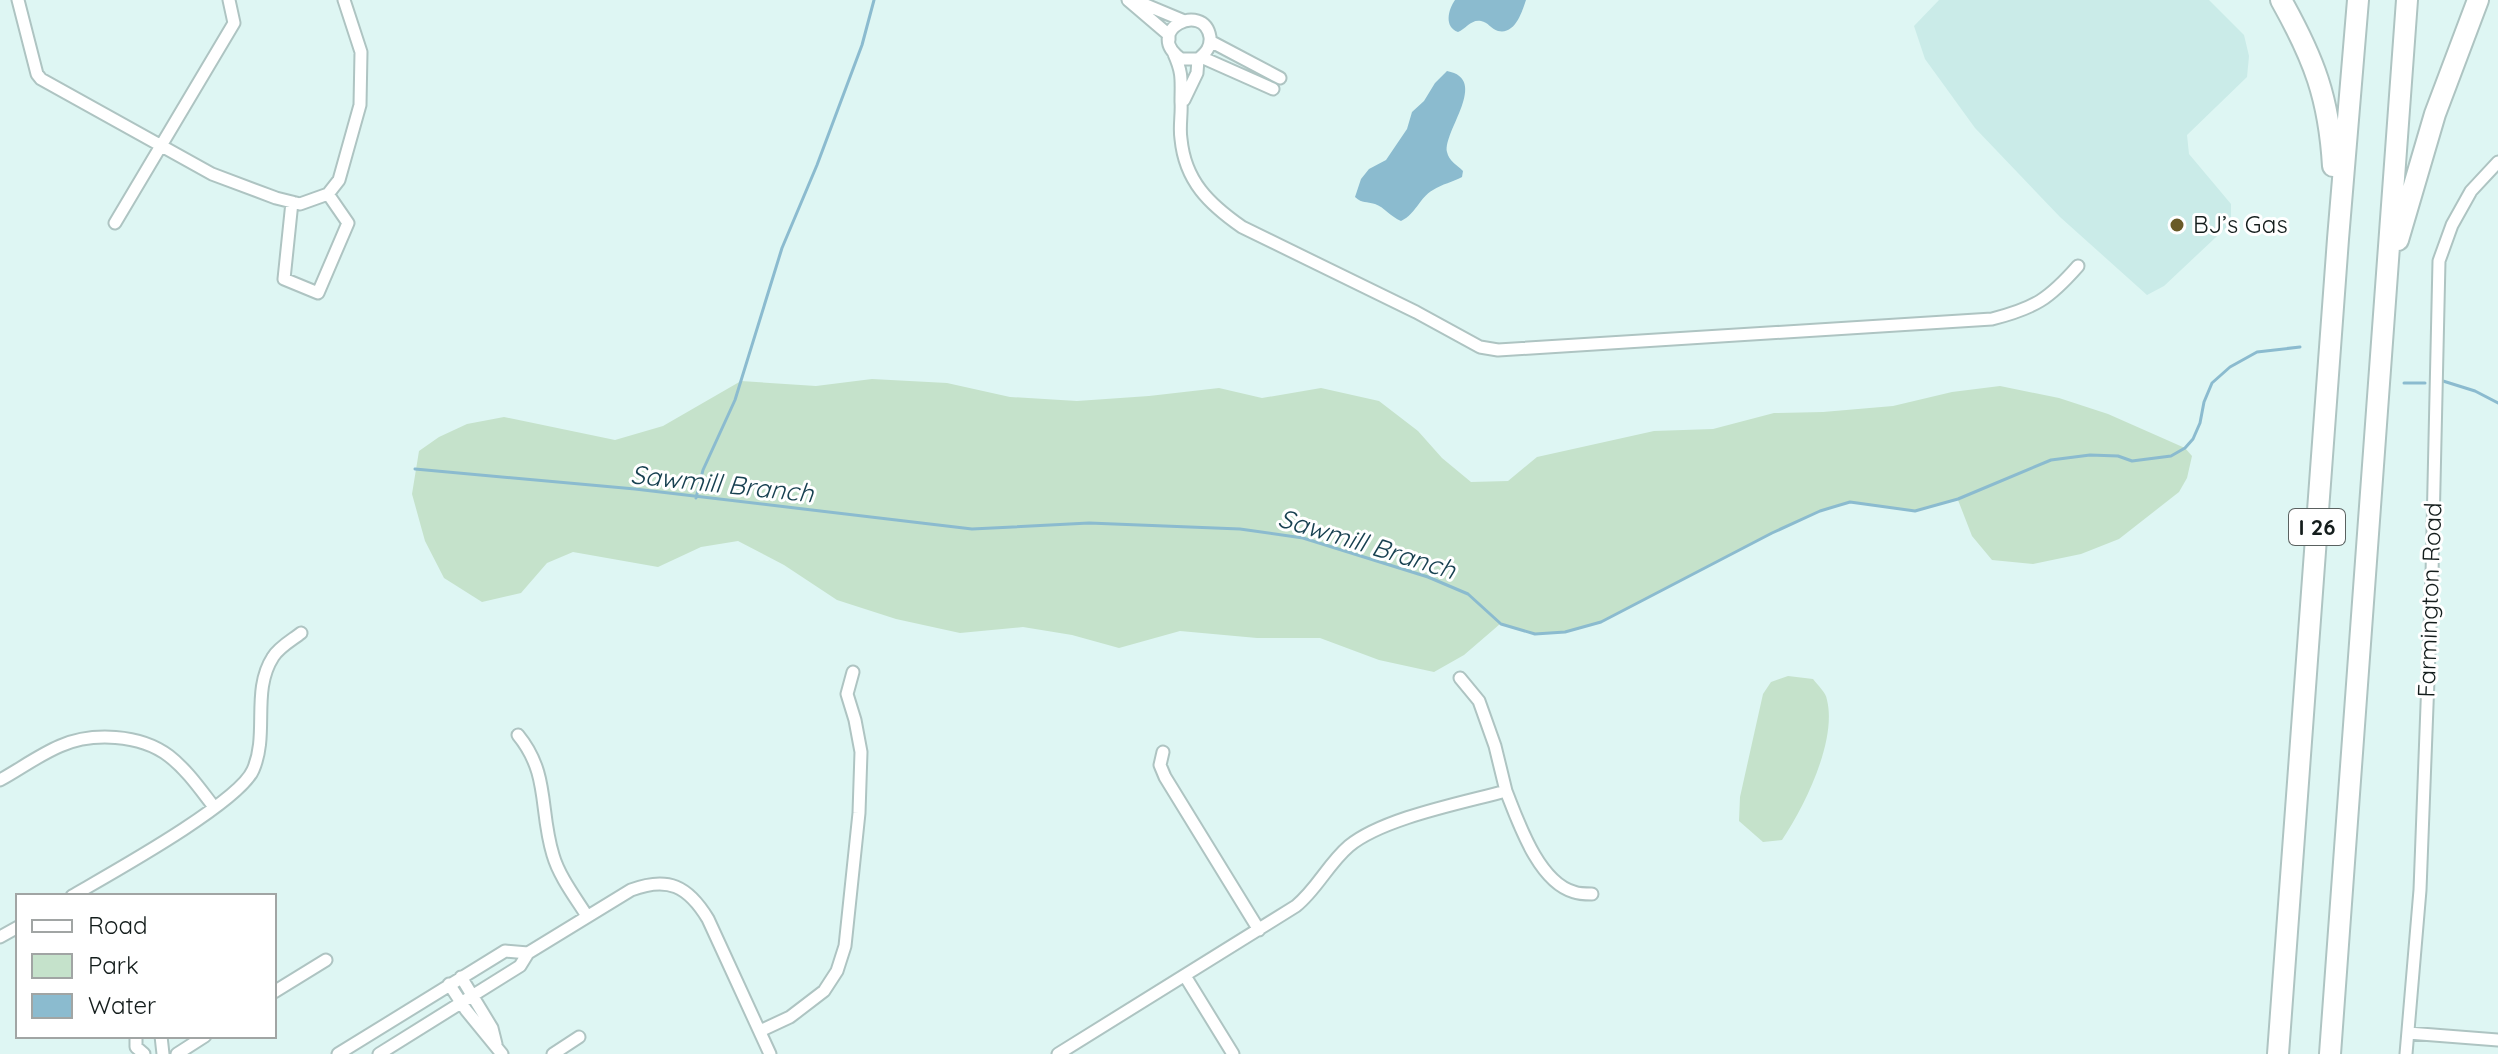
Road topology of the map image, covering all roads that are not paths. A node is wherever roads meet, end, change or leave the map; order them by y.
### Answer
1 (18, 0) edge
2 (229, 0) edge
3 (344, 0) edge
4 (1128, 0) edge
5 (1134, 0) edge
6 (2281, 0) edge
7 (2358, 0) edge
8 (2407, 0) edge
9 (2478, 0) edge
10 (1182, 20) junction
11 (1210, 41) junction
12 (1172, 48) junction
13 (1199, 58) junction
14 (1280, 78) dead end
15 (1273, 89) dead end
16 (1182, 112) junction
17 (161, 146) junction
18 (2498, 162) edge
19 (328, 194) junction
20 (292, 202) junction
21 (115, 223) dead end
22 (2338, 239) junction
23 (2078, 266) dead end
24 (2385, 286) junction
25 (301, 633) dead end
26 (853, 672) dead end
27 (1460, 678) dead end
28 (518, 735) dead end
29 (1163, 752) dead end
30 (0, 780) edge
31 (1506, 791) junction
32 (214, 807) junction
33 (75, 894) edge
34 (1592, 894) dead end
35 (587, 916) junction
36 (1259, 930) junction
37 (528, 953) junction
38 (326, 960) dead end
39 (1185, 976) junction
40 (461, 977) junction
41 (449, 984) junction
42 (276, 991) edge
43 (472, 996) junction
44 (461, 1003) junction
45 (760, 1031) junction
46 (2408, 1033) junction
47 (579, 1037) dead end
48 (202, 1038) edge
49 (2498, 1040) edge
50 (499, 1049) edge
51 (177, 1054) edge
52 (338, 1054) edge
53 (379, 1054) edge
54 (553, 1054) edge
55 (770, 1054) edge
56 (1058, 1054) edge
57 (1233, 1054) edge
58 (2278, 1054) edge
59 (2330, 1054) edge
60 (2406, 1054) edge

1 - 17 street
2 - 17 street
3 - 19 street
4 - 12 street
5 - 10 street
6 - 22 highway
7 - 22 highway, I 26
8 - 24 highway, I 26
9 - 24 highway
10 - 11 street
10 - 12 street
11 - 13 street
11 - 14 street
12 - 13 street
12 - 16 street
13 - 15 street
13 - 16 street
16 - 23 street
17 - 20 street
17 - 21 street
18 - 46 street, Farmington Road
19 - 20 street
19 - 20 street
22 - 58 highway, I 26
24 - 59 highway, I 26
25 - 32 street
26 - 45 street
27 - 31 street
28 - 35 street
29 - 36 street
30 - 32 street
31 - 34 street
31 - 36 street
32 - 33 street
35 - 37 street
35 - 45 street
36 - 39 street
37 - 40 street
37 - 43 street
38 - 42 street
39 - 56 street
39 - 57 street
40 - 41 street
40 - 43 street
41 - 44 street
41 - 52 street
43 - 44 street
43 - 50 street
44 - 50 street
44 - 53 street
45 - 55 street
46 - 49 street
46 - 60 street, Farmington Road
47 - 54 street
48 - 51 street

